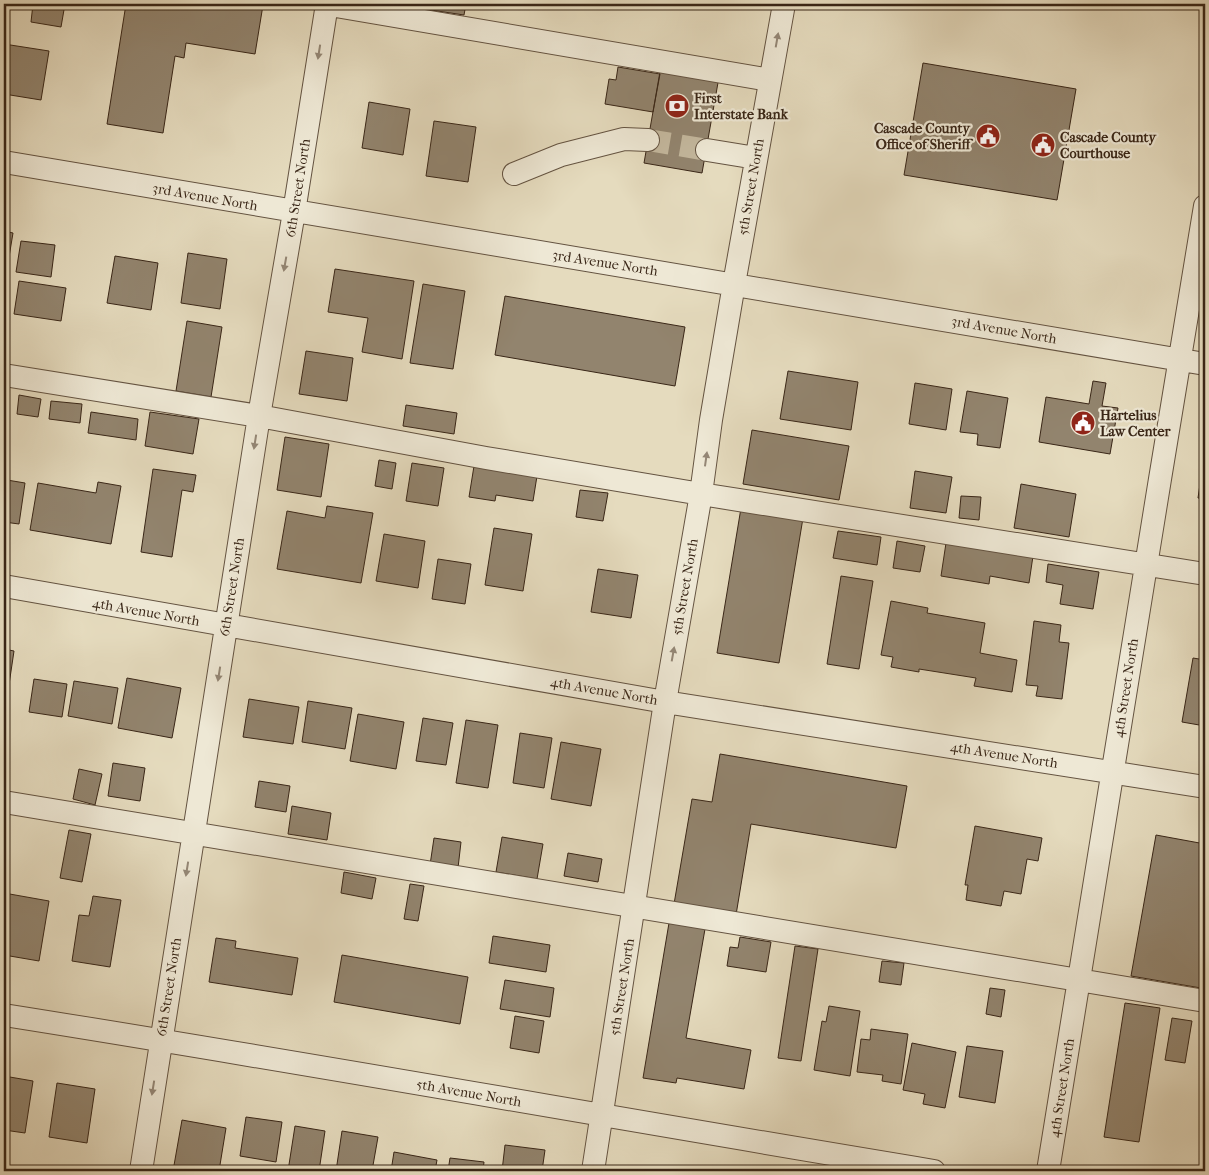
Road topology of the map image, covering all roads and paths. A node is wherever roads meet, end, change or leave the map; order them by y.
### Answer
1 (326, 4) edge
2 (784, 4) edge
3 (770, 80) junction
4 (648, 140) tunnel mouth
5 (706, 150) tunnel mouth
6 (756, 158) junction
7 (4, 162) edge
8 (514, 174) dead end
9 (1205, 206) edge
10 (294, 212) junction
11 (734, 284) junction
12 (1179, 360) junction
13 (1205, 364) edge
14 (4, 375) edge
15 (259, 416) junction
16 (701, 494) junction
17 (1146, 564) junction
18 (1205, 574) edge
19 (4, 586) edge
20 (226, 626) junction
21 (665, 702) junction
22 (1112, 772) junction
23 (1205, 787) edge
24 (4, 802) edge
25 (193, 833) junction
26 (634, 906) junction
27 (1079, 979) junction
28 (1205, 1001) edge
29 (4, 1015) edge
30 (161, 1040) junction
31 (602, 1116) junction
32 (140, 1171) edge
33 (593, 1171) edge
34 (934, 1171) edge
35 (1048, 1171) edge

1 - 3 street
1 -> 10 street, 6th Street North
3 -> 2 street, 5th Street North
3 - 6 street, 5th Street North
4 - 8 street
5 - 6 street
6 - 11 street, 5th Street North
7 - 10 street, 3rd Avenue North
9 - 12 street, 4th Street North
10 - 11 street, 3rd Avenue North
10 -> 15 street, 6th Street North
11 - 12 street, 3rd Avenue North
16 -> 11 street, 5th Street North
12 - 13 street, 3rd Avenue North
12 - 17 street, 4th Street North
14 - 15 street
15 - 16 street
15 -> 20 street, 6th Street North
16 - 17 street
21 -> 16 street, 5th Street North
17 - 18 street
17 - 22 street, 4th Street North
19 - 20 street, 4th Avenue North
20 - 21 street, 4th Avenue North
20 -> 25 street, 6th Street North
21 - 22 street, 4th Avenue North
21 - 26 street, 5th Street North
22 - 23 street, 4th Avenue North
22 - 27 street, 4th Street North
24 - 25 street
25 - 26 street
25 -> 30 street, 6th Street North
26 - 27 street
26 - 31 street, 5th Street North
27 - 28 street
27 - 35 street, 4th Street North
29 - 30 street, 5th Avenue North
30 - 31 street, 5th Avenue North
30 -> 32 street, 6th Street North
31 - 33 street, 5th Street North
31 - 34 street, 5th Avenue North

